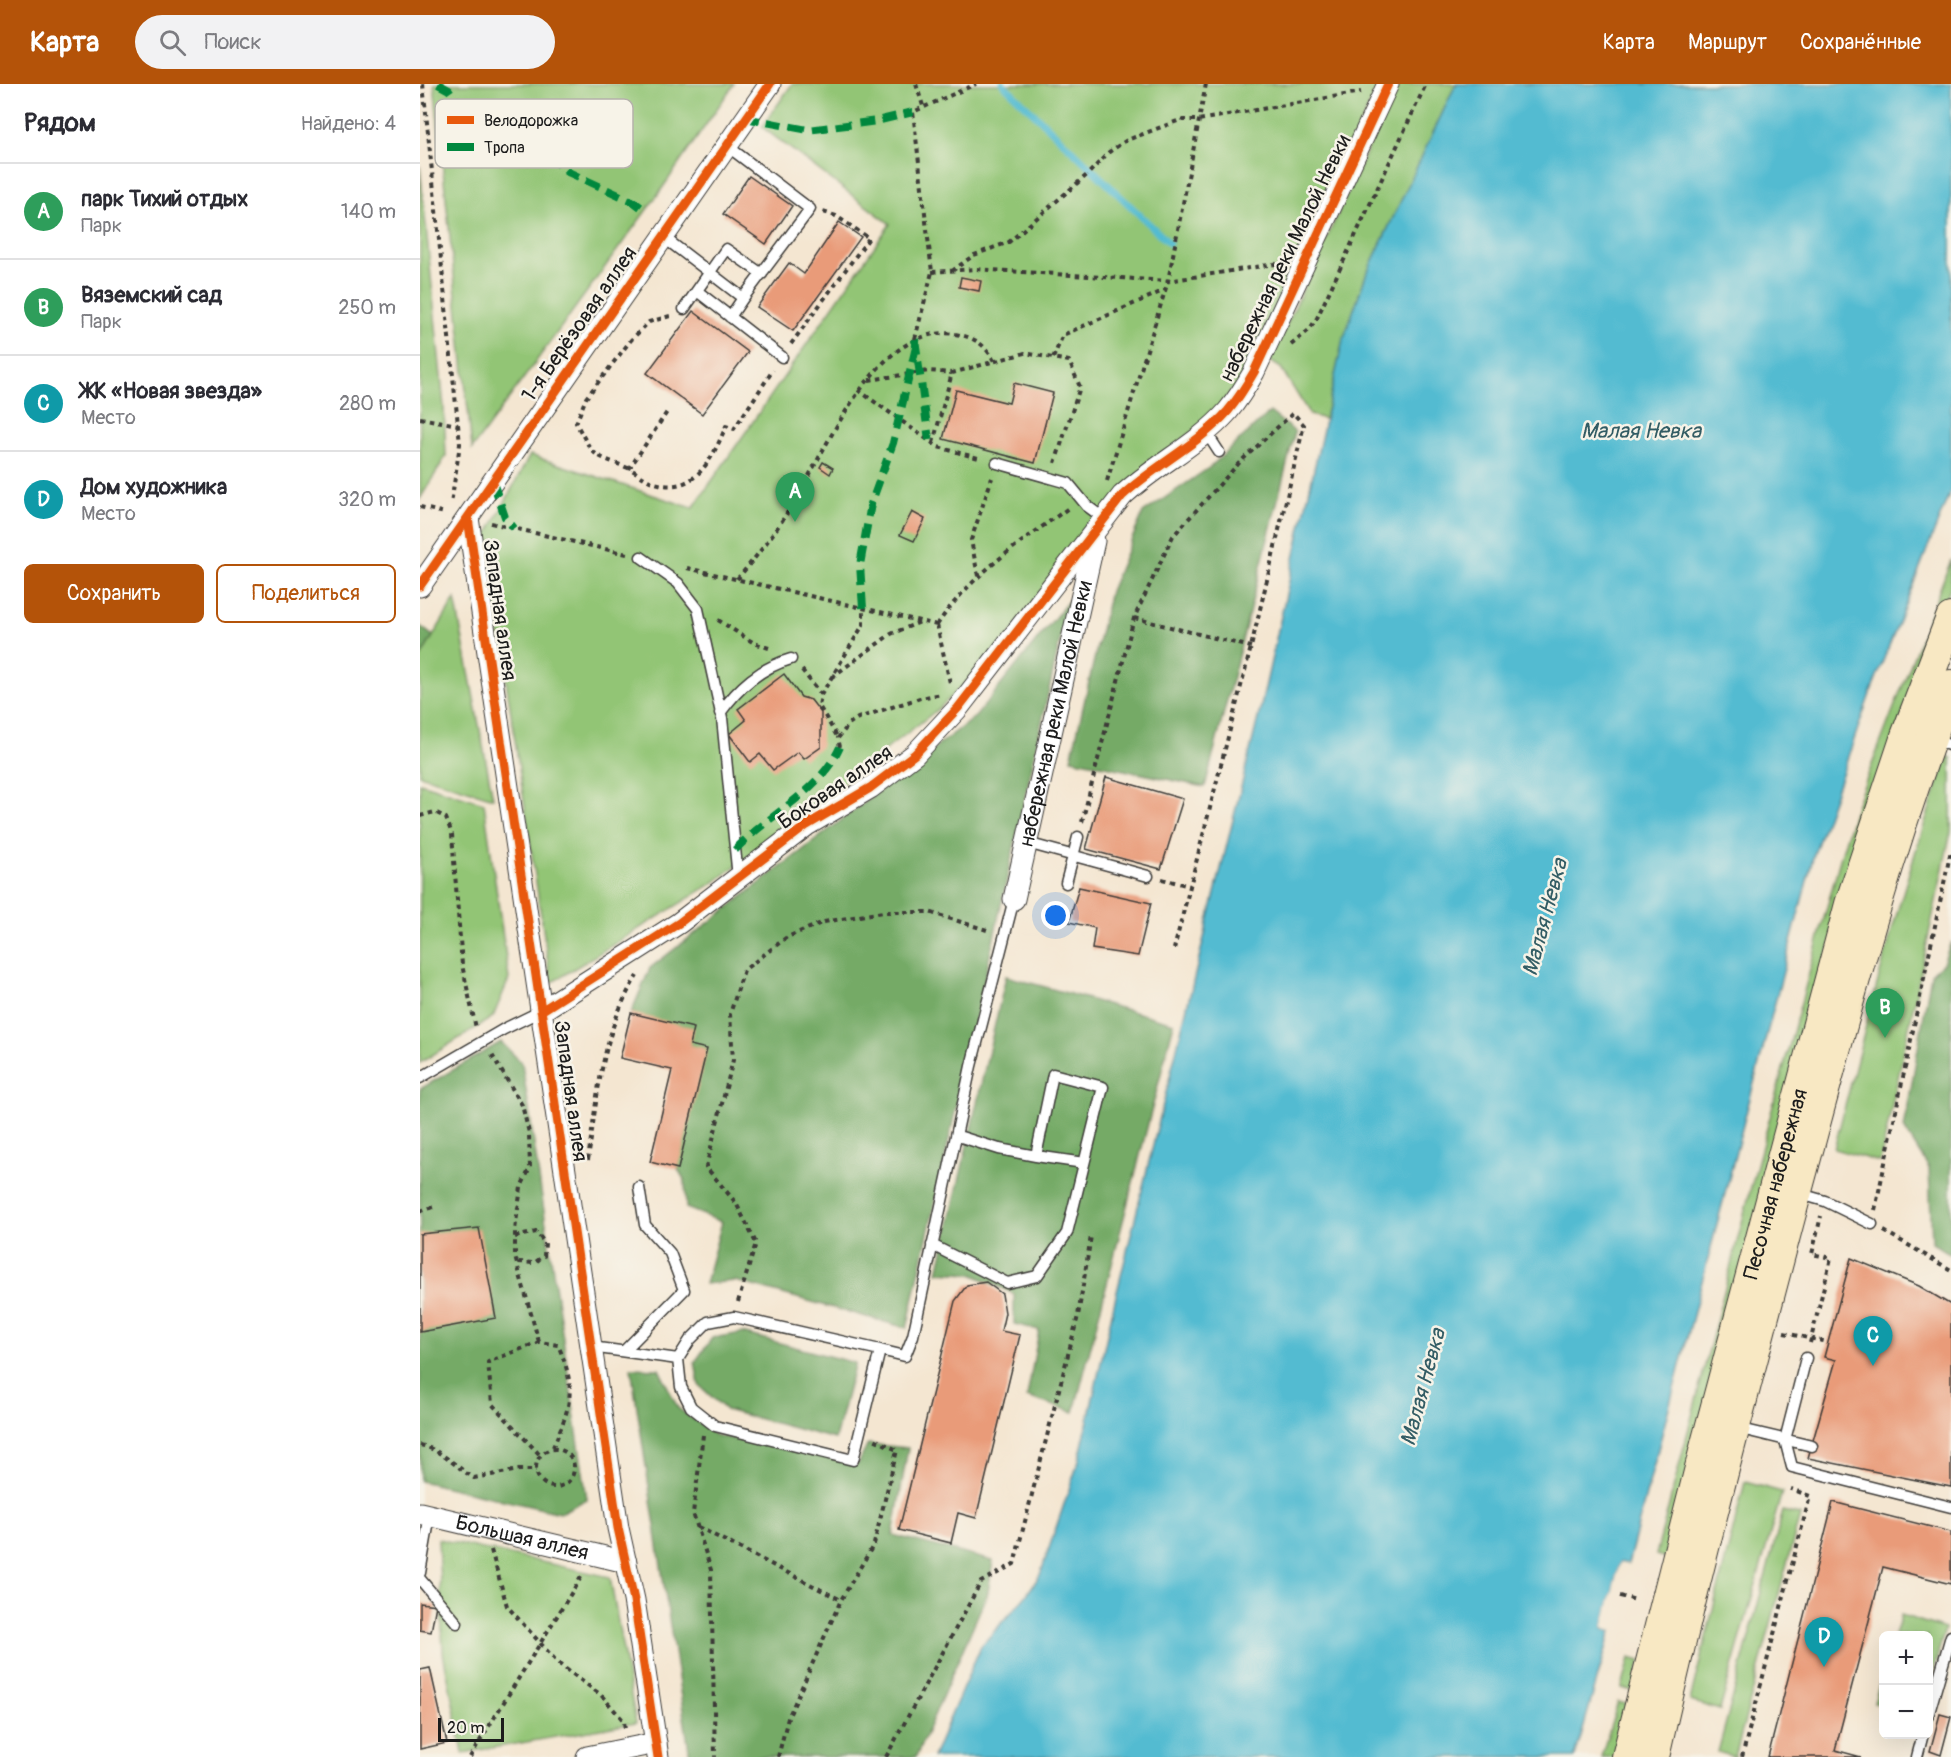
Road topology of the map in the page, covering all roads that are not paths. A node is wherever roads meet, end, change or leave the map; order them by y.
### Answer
1 (770, 84) edge
2 (1379, 87) edge
3 (726, 146) junction
4 (662, 236) junction
5 (710, 272) junction
6 (762, 274) junction
7 (697, 291) junction
8 (743, 298) junction
9 (684, 309) road end
10 (730, 317) junction
11 (782, 357) road end
12 (1206, 432) junction
13 (1219, 452) dead end
14 (997, 464) road end
15 (458, 516) junction
16 (1101, 527) junction
17 (641, 557) dead end
18 (420, 586) edge
19 (1951, 618) edge
20 (791, 659) dead end
21 (1951, 685) edge
22 (720, 713) junction
23 (1941, 742) edge
24 (1078, 837) road end
25 (1027, 843) junction
26 (1072, 856) junction
27 (1148, 876) road end
28 (738, 880) junction
29 (1066, 883) dead end
30 (1014, 898) joint
31 (541, 1011) junction
32 (420, 1078) edge
33 (958, 1136) junction
34 (1036, 1156) junction
35 (1084, 1163) junction
36 (639, 1187) dead end
37 (1797, 1193) junction
38 (1872, 1224) road end
39 (932, 1245) junction
40 (591, 1347) junction
41 (880, 1350) junction
42 (624, 1351) junction
43 (1806, 1358) road end
44 (678, 1359) junction
45 (1734, 1427) junction
46 (1785, 1440) junction
47 (1812, 1446) dead end
48 (1951, 1508) edge
49 (425, 1514) edge
50 (626, 1562) junction
51 (420, 1573) edge
52 (420, 1579) edge
53 (457, 1623) dead end
54 (1951, 1636) edge
55 (1933, 1701) edge
56 (1922, 1739) edge
57 (657, 1750) edge
58 (586, 1757) edge
59 (1627, 1757) edge
60 (1654, 1757) edge
61 (1917, 1757) edge

1 - 3 street, 1-я Берёзовая аллея
2 - 12 street, набережная реки Малой Невки
3 - 4 street, 1-я Берёзовая аллея
3 - 6 lane
4 - 5 lane
4 - 15 street, 1-я Берёзовая аллея
5 - 6 lane
5 - 7 lane
5 - 8 lane
6 - 8 lane
7 - 9 lane
7 - 10 lane
8 - 10 lane
10 - 11 lane
12 - 13 lane
12 - 16 street, набережная реки Малой Невки
14 - 16 lane
15 - 18 street, 1-я Берёзовая аллея
15 - 31 street, Западная аллея
16 - 25 street, набережная реки Малой Невки
16 - 28 street, Боковая аллея
17 - 22 lane
19 - 59 main road, Песочная набережная
20 - 22 lane
21 - 23 main road, Песочная набережная
22 - 28 lane
23 - 37 main road, Песочная набережная
24 - 26 lane
25 - 26 lane
25 - 30 street, набережная реки Малой Невки
26 - 27 lane
26 - 29 lane
28 - 31 street, Боковая аллея
30 - 33 lane
31 - 32 lane, Боковая аллея
31 - 40 street, Западная аллея
33 - 34 lane
33 - 39 lane
34 - 35 lane
34 - 35 lane
35 - 39 lane
36 - 42 lane
37 - 38 lane
37 - 45 main road, Песочная набережная
39 - 41 lane
40 - 42 lane
40 - 50 street, Западная аллея
41 - 44 lane
41 - 44 lane
42 - 44 lane
43 - 46 lane
45 - 46 lane
45 - 60 main road, Песочная набережная
46 - 47 lane
46 - 48 lane
49 - 50 street, Большая аллея
49 - 51 lane
50 - 57 street
52 - 53 lane
54 - 55 lane
56 - 61 lane
57 - 58 street

